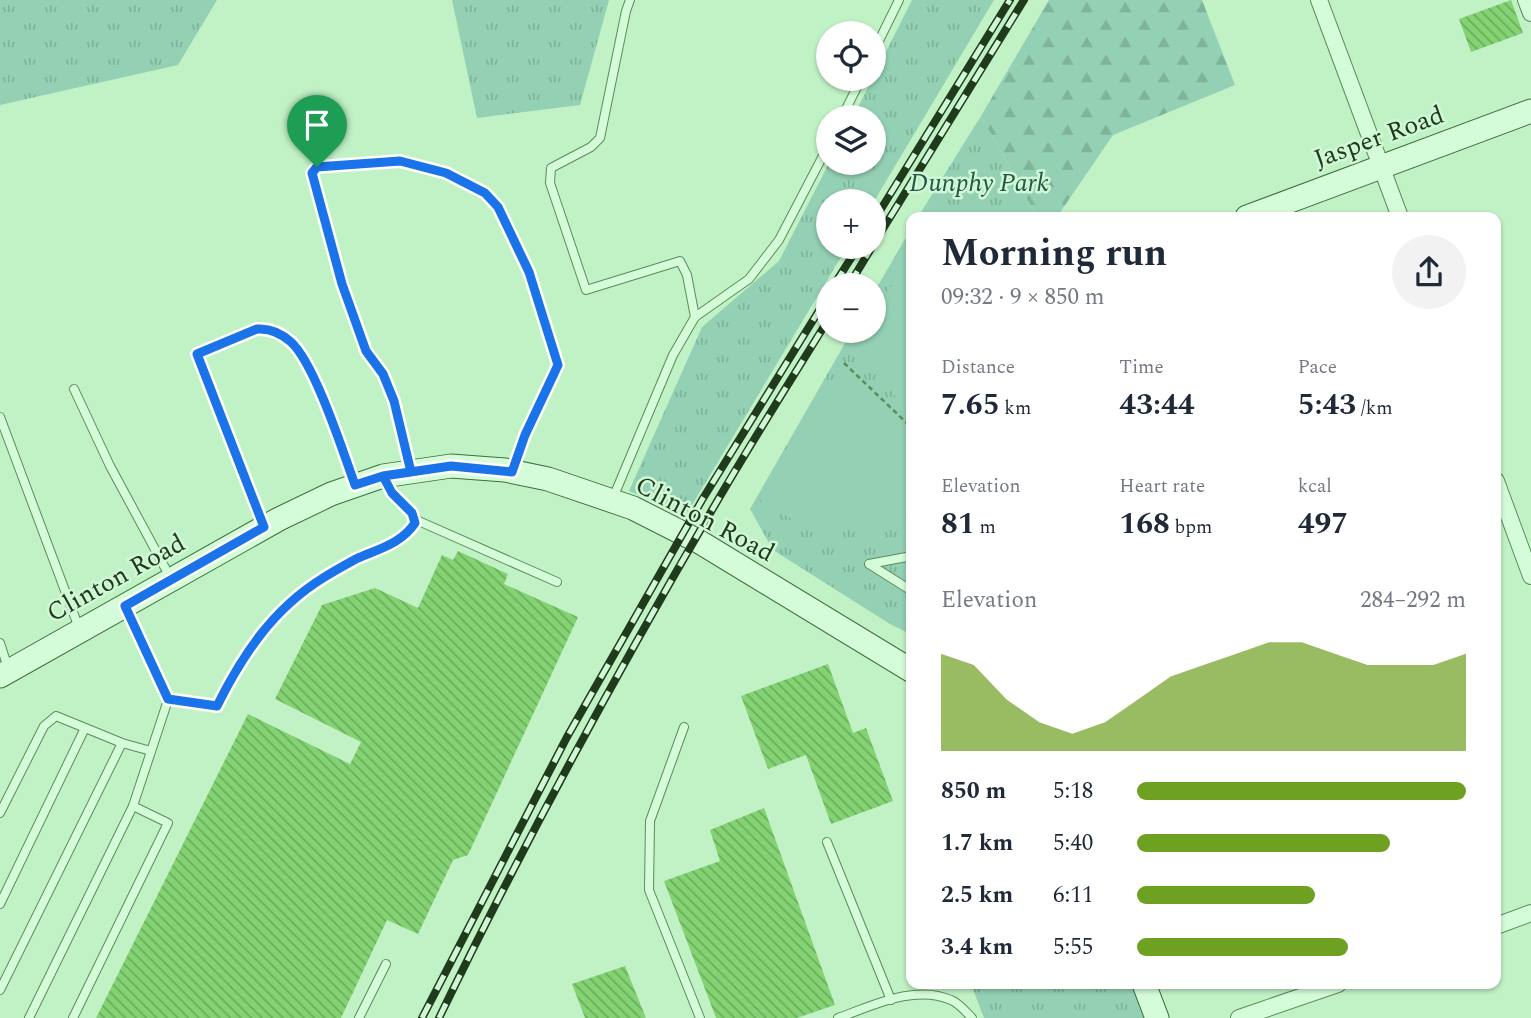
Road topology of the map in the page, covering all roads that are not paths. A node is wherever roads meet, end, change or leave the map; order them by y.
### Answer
1 (630, 0) edge
2 (899, 0) edge
3 (1319, 0) edge
4 (1526, 0) edge
5 (1531, 13) edge
6 (886, 26) edge
7 (1531, 111) edge
8 (1381, 166) junction
9 (816, 170) edge
10 (1260, 212) edge
11 (1397, 212) edge
12 (695, 317) junction
13 (74, 389) dead end
14 (0, 417) edge
15 (411, 472) junction
16 (512, 472) junction
17 (383, 476) junction
18 (355, 485) junction
19 (1501, 495) edge
20 (611, 500) junction
21 (414, 519) junction
22 (264, 527) junction
23 (906, 557) edge
24 (1531, 576) edge
25 (172, 579) junction
26 (557, 582) dead end
27 (906, 587) edge
28 (125, 606) junction
29 (80, 631) junction
30 (0, 643) edge
31 (906, 665) edge
32 (5, 674) edge
33 (168, 699) junction
34 (684, 726) dead end
35 (85, 728) junction
36 (122, 743) junction
37 (151, 751) junction
38 (133, 806) junction
39 (0, 814) edge
40 (827, 842) dead end
41 (0, 904) edge
42 (1531, 912) edge
43 (1501, 924) edge
44 (386, 964) dead end
45 (1146, 989) edge
46 (1323, 989) edge
47 (0, 990) edge
48 (891, 1000) junction
49 (29, 1018) edge
50 (72, 1018) edge
51 (359, 1018) edge
52 (699, 1018) edge
53 (838, 1018) edge
54 (972, 1018) edge
55 (1157, 1018) edge
56 (1239, 1018) edge

1 - 12 lane
2 - 6 lane
3 - 8 street
4 - 5 street
7 - 8 street, Jasper Road
8 - 10 street, Jasper Road
8 - 11 street
9 - 12 lane
12 - 20 lane
13 - 25 lane
14 - 29 lane
15 - 16 street, Clinton Road
15 - 16 lane
15 - 17 street, Clinton Road
16 - 20 street, Clinton Road
17 - 18 street, Clinton Road
17 - 21 lane
18 - 22 street, Clinton Road
18 - 22 lane
19 - 24 street
20 - 31 street, Clinton Road
21 - 26 lane
21 - 33 lane
22 - 25 street, Clinton Road
23 - 27 lane
25 - 28 street, Clinton Road
28 - 29 street, Clinton Road
28 - 33 lane
29 - 32 street, Clinton Road
30 - 32 lane
33 - 37 lane
34 - 52 lane
35 - 36 lane
35 - 39 lane
35 - 41 lane
36 - 37 lane
36 - 47 lane
37 - 38 lane
38 - 49 lane
38 - 50 lane
40 - 48 lane
42 - 43 street
44 - 51 lane
45 - 55 street
46 - 56 street
48 - 53 lane
48 - 54 lane

